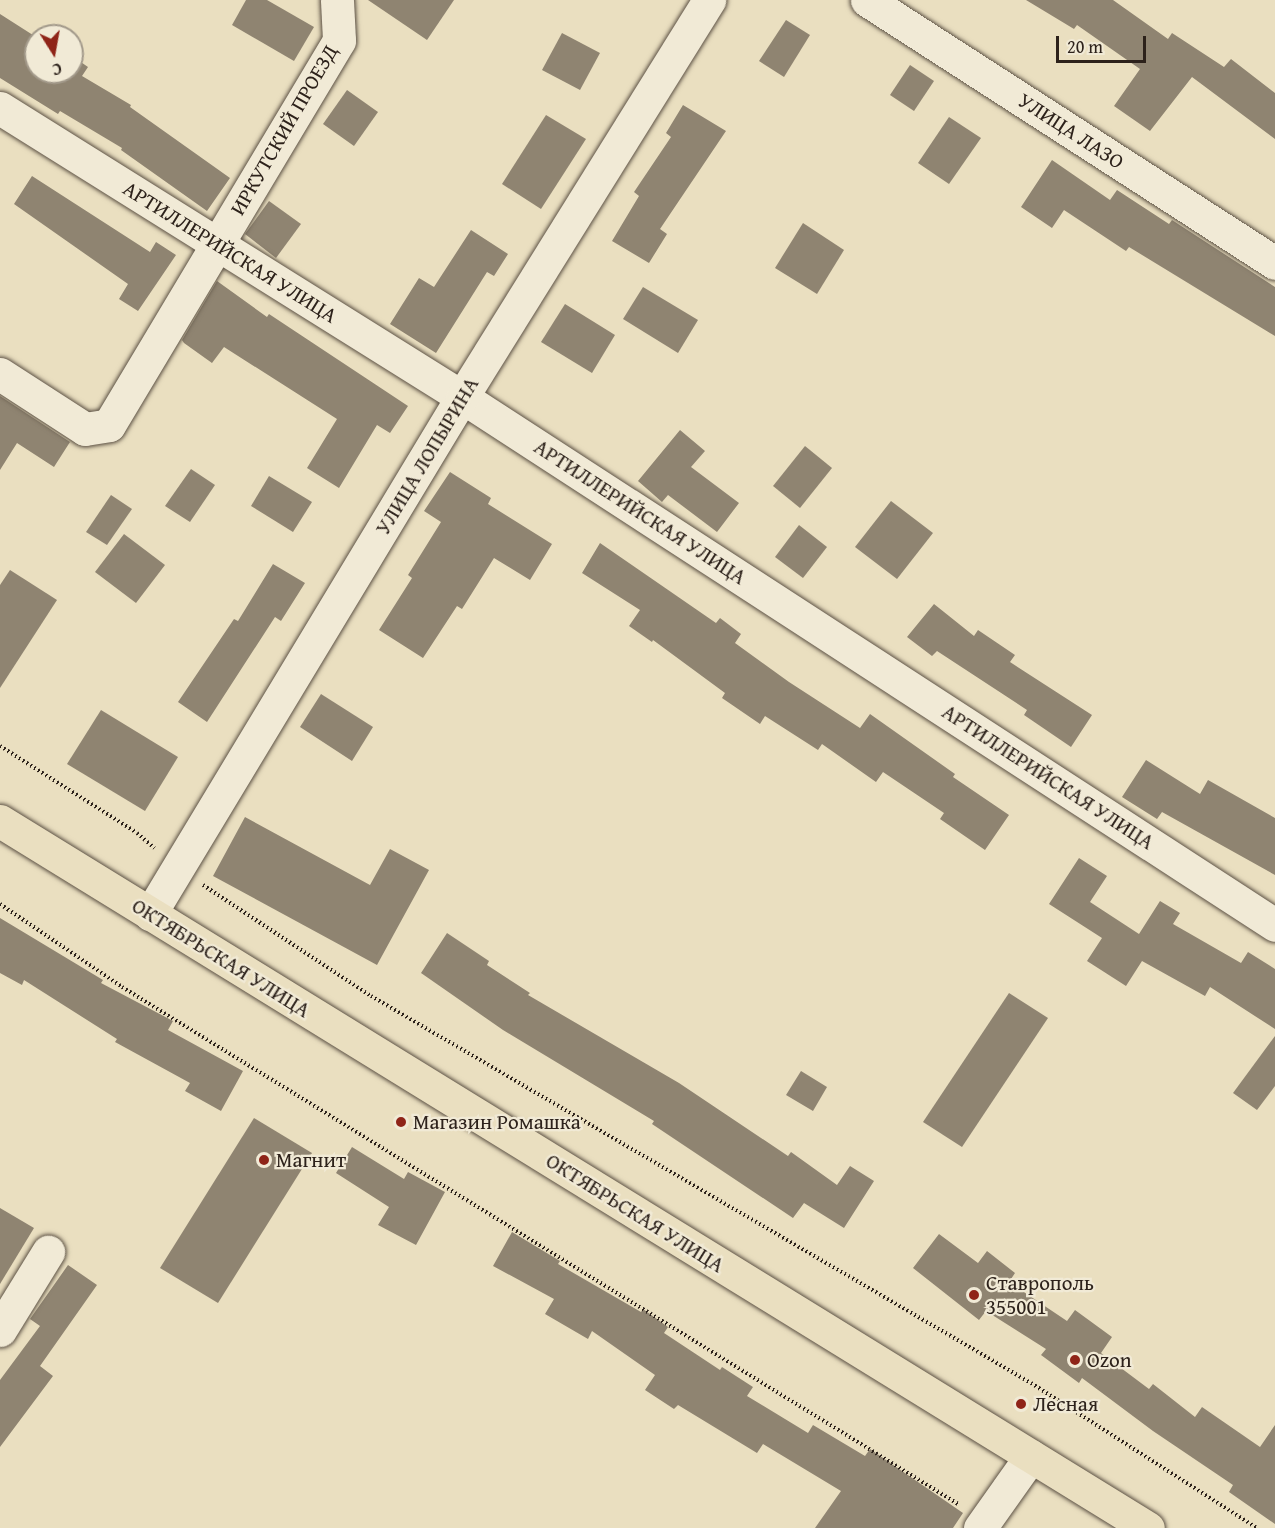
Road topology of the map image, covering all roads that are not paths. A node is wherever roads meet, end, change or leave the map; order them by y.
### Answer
1 (337, 0) edge
2 (709, 0) edge
3 (867, 0) edge
4 (0, 108) edge
5 (216, 245) junction
6 (1275, 263) edge
7 (0, 374) edge
8 (462, 396) junction
9 (0, 820) edge
10 (150, 914) junction
11 (1275, 925) edge
12 (48, 1252) dead end
13 (0, 1330) edge
14 (1031, 1456) junction
15 (983, 1524) edge
16 (1148, 1528) edge

1 - 5 street, ИРКУТСКИЙ ПРОЕЗД
2 - 8 street, УЛИЦА ЛОПЫРИНА
3 - 6 street, УЛИЦА ЛАЗО
4 - 5 street, АРТИЛЛЕРИЙСКАЯ УЛИЦА
5 - 7 street, ИРКУТСКИЙ ПРОЕЗД
5 - 8 street, АРТИЛЛЕРИЙСКАЯ УЛИЦА
8 - 10 street, УЛИЦА ЛОПЫРИНА
8 - 11 street, АРТИЛЛЕРИЙСКАЯ УЛИЦА
9 - 10 main road, ОКТЯБРЬСКАЯ УЛИЦА
10 - 14 main road, ОКТЯБРЬСКАЯ УЛИЦА
12 - 13 street
14 - 15 street
14 - 16 main road, ОКТЯБРЬСКАЯ УЛИЦА

